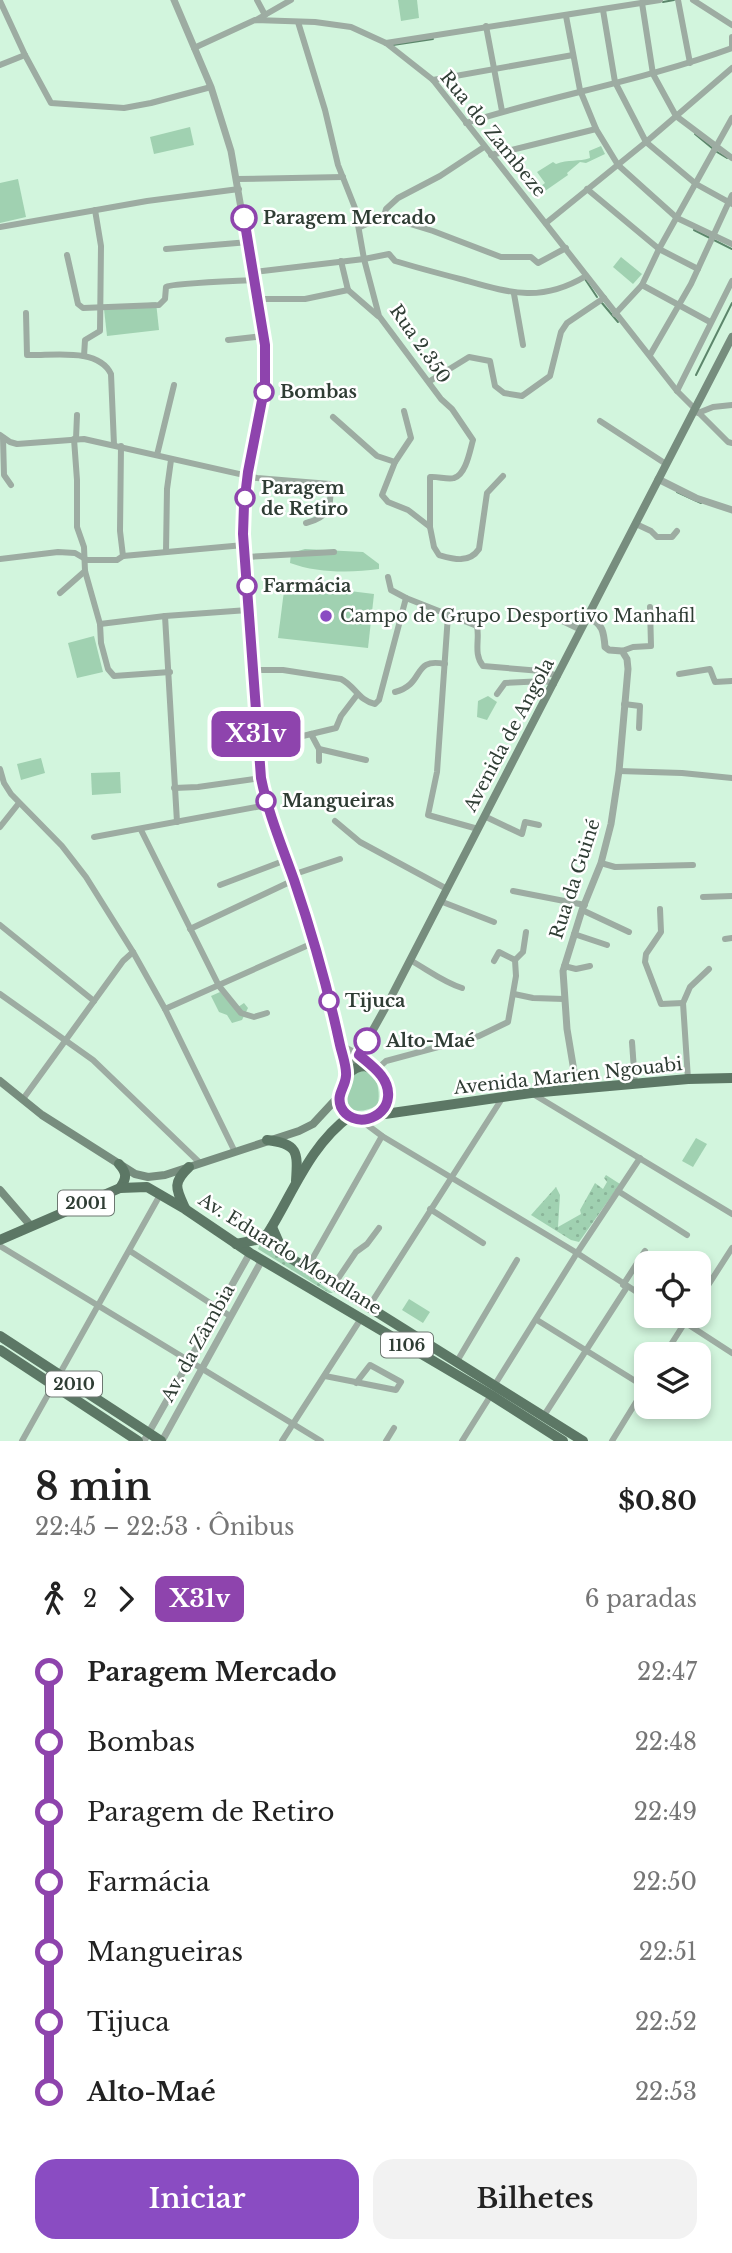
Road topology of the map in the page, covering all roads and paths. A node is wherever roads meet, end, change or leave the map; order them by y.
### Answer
1 (174, 0) edge
2 (257, 0) edge
3 (291, 0) edge
4 (660, 0) edge
5 (678, 0) edge
6 (693, 0) edge
7 (0, 1) edge
8 (642, 4) junction
9 (603, 10) junction
10 (265, 15) junction
11 (566, 16) junction
12 (255, 20) junction
13 (298, 22) junction
14 (732, 25) edge
15 (486, 26) junction
16 (732, 37) edge
17 (386, 43) junction
18 (194, 48) junction
19 (732, 48) edge
20 (25, 55) junction
21 (573, 55) junction
22 (690, 63) junction
23 (1, 64) edge
24 (732, 68) edge
25 (494, 70) junction
26 (653, 74) junction
27 (433, 80) junction
28 (615, 82) junction
29 (211, 87) junction
30 (580, 90) junction
31 (502, 111) junction
32 (676, 116) junction
33 (732, 118) edge
34 (466, 123) junction
35 (596, 129) junction
36 (646, 142) junction
37 (715, 147) junction
38 (484, 148) junction
39 (491, 155) junction
40 (732, 158) edge
41 (618, 164) junction
42 (343, 177) junction
43 (237, 178) junction
44 (696, 184) junction
45 (239, 189) junction
46 (587, 189) junction
47 (731, 201) edge
48 (95, 210) junction
49 (384, 216) junction
50 (677, 218) junction
51 (546, 223) junction
52 (0, 227) edge
53 (360, 227) junction
54 (714, 235) junction
55 (248, 242) junction
56 (732, 244) edge
57 (566, 248) junction
58 (166, 249) dead end
59 (659, 249) junction
60 (67, 255) dead end
61 (364, 259) junction
62 (341, 261) junction
63 (698, 269) junction
64 (254, 276) junction
65 (586, 276) junction
66 (732, 281) edge
67 (642, 285) junction
68 (348, 290) junction
69 (513, 294) junction
70 (604, 298) junction
71 (258, 299) junction
72 (679, 306) junction
73 (99, 308) junction
74 (26, 313) dead end
75 (615, 314) junction
76 (379, 316) junction
77 (710, 322) junction
78 (264, 336) junction
79 (732, 337) edge
80 (228, 340) dead end
81 (523, 345) dead end
82 (650, 355) junction
83 (84, 356) junction
84 (430, 381) junction
85 (174, 385) dead end
86 (677, 391) junction
87 (732, 405) edge
88 (404, 411) dead end
89 (696, 412) junction
90 (76, 415) dead end
91 (333, 417) dead end
92 (600, 421) dead end
93 (2, 437) edge
94 (75, 439) junction
95 (732, 443) edge
96 (117, 445) junction
97 (157, 455) junction
98 (171, 460) junction
99 (395, 462) junction
100 (666, 464) junction
101 (248, 476) junction
102 (503, 476) dead end
103 (659, 479) junction
104 (11, 485) dead end
105 (732, 510) edge
106 (306, 523) dead end
107 (636, 524) junction
108 (430, 527) junction
109 (677, 531) dead end
110 (244, 545) junction
111 (166, 552) junction
112 (334, 552) dead end
113 (123, 556) junction
114 (245, 557) junction
115 (84, 558) junction
116 (0, 559) edge
117 (85, 571) junction
118 (388, 578) dead end
119 (60, 593) dead end
120 (406, 598) junction
121 (650, 607) dead end
122 (248, 610) junction
123 (531, 614) dead end
124 (448, 615) junction
125 (165, 616) junction
126 (588, 618) junction
127 (100, 624) junction
128 (581, 630) junction
129 (622, 652) junction
130 (445, 664) junction
131 (252, 670) junction
132 (170, 672) junction
133 (679, 674) dead end
134 (556, 680) junction
135 (732, 681) edge
136 (395, 692) dead end
137 (497, 694) dead end
138 (357, 695) junction
139 (624, 704) junction
140 (639, 728) dead end
141 (311, 734) junction
142 (257, 747) junction
143 (319, 750) junction
144 (366, 760) dead end
145 (319, 761) dead end
146 (0, 769) edge
147 (619, 771) junction
148 (261, 778) junction
149 (732, 778) edge
150 (174, 788) junction
151 (0, 791) edge
152 (11, 794) junction
153 (19, 803) junction
154 (266, 803) junction
155 (484, 816) junction
156 (335, 821) dead end
157 (177, 822) junction
158 (539, 825) dead end
159 (0, 827) edge
160 (478, 829) junction
161 (141, 830) junction
162 (94, 837) dead end
163 (286, 859) junction
164 (340, 859) dead end
165 (601, 863) junction
166 (693, 866) dead end
167 (293, 878) junction
168 (220, 885) dead end
169 (447, 889) junction
170 (513, 891) dead end
171 (705, 893) dead end
172 (732, 896) edge
173 (440, 901) junction
174 (584, 907) junction
175 (660, 909) dead end
176 (494, 922) dead end
177 (0, 925) edge
178 (190, 929) junction
179 (526, 932) dead end
180 (629, 932) dead end
181 (574, 934) junction
182 (313, 943) junction
183 (607, 945) dead end
184 (133, 952) junction
185 (410, 960) junction
186 (515, 960) junction
187 (494, 961) dead end
188 (564, 966) junction
189 (590, 966) dead end
190 (709, 969) dead end
191 (219, 986) junction
192 (462, 988) dead end
193 (0, 994) edge
194 (514, 994) junction
195 (564, 999) junction
196 (94, 1002) junction
197 (682, 1003) junction
198 (165, 1009) junction
199 (268, 1013) dead end
200 (67, 1040) junction
201 (632, 1042) dead end
202 (340, 1045) junction
203 (359, 1055) junction
204 (376, 1070) junction
205 (348, 1074) junction
206 (688, 1079) junction
207 (731, 1079) edge
208 (0, 1081) edge
209 (635, 1084) junction
210 (577, 1089) junction
211 (531, 1093) junction
212 (339, 1096) junction
213 (503, 1096) junction
214 (23, 1099) junction
215 (388, 1101) junction
216 (407, 1112) junction
217 (378, 1115) junction
218 (355, 1118) junction
219 (382, 1136) junction
220 (267, 1140) junction
221 (235, 1152) junction
222 (640, 1158) junction
223 (200, 1163) junction
224 (119, 1164) junction
225 (189, 1167) junction
226 (453, 1178) junction
227 (145, 1182) junction
228 (296, 1183) junction
229 (120, 1188) junction
230 (0, 1190) edge
231 (618, 1191) junction
232 (160, 1195) junction
233 (186, 1209) junction
234 (430, 1209) junction
235 (732, 1214) edge
236 (31, 1226) junction
237 (272, 1227) junction
238 (379, 1227) dead end
239 (687, 1235) dead end
240 (0, 1240) edge
241 (483, 1243) dead end
242 (236, 1244) junction
243 (0, 1246) edge
244 (732, 1248) edge
245 (130, 1251) junction
246 (250, 1253) junction
247 (577, 1253) junction
248 (262, 1260) junction
249 (517, 1260) dead end
250 (306, 1269) junction
251 (634, 1270) edge
252 (711, 1281) edge
253 (333, 1286) junction
254 (625, 1286) junction
255 (634, 1291) edge
256 (99, 1307) junction
257 (368, 1308) junction
258 (217, 1309) junction
259 (230, 1316) junction
260 (362, 1317) junction
261 (537, 1320) junction
262 (694, 1328) edge
263 (0, 1336) edge
264 (0, 1350) edge
265 (587, 1351) junction
266 (732, 1353) edge
267 (187, 1362) junction
268 (456, 1363) junction
269 (201, 1369) junction
270 (61, 1375) junction
271 (326, 1376) junction
272 (634, 1380) edge
273 (356, 1383) junction
274 (55, 1386) junction
275 (493, 1391) junction
276 (634, 1405) edge
277 (543, 1417) junction
278 (293, 1424) junction
279 (394, 1428) dead end
280 (148, 1434) edge
281 (136, 1440) edge
282 (22, 1441) edge
283 (162, 1441) edge
284 (282, 1441) edge
285 (321, 1441) edge
286 (386, 1441) edge
287 (462, 1441) edge
288 (563, 1441) edge
289 (583, 1441) edge
290 (612, 1441) edge

1 - 18 street
2 - 10 street
3 - 10 street
4 - 8 street
5 - 22 street
6 - 14 street
7 - 20 street
8 - 9 street
8 - 26 street
9 - 11 street
9 - 28 street
10 - 12 street
11 - 15 street
11 - 21 street
12 - 13 street, Rua do Zambeze
12 - 18 street, Rua do Zambeze
13 - 17 street, Rua do Zambeze
13 - 42 street, Rua 2.350
15 - 17 street
15 - 25 street
16 - 19 street
17 - 27 street, Rua do Zambeze
18 - 29 street
19 - 22 street
20 - 23 street
20 - 29 street
21 - 25 street
21 - 30 street
22 - 26 street
24 - 32 street
25 - 27 street
25 - 31 street
26 - 28 street
26 - 32 street
27 - 34 street, Rua do Zambeze
28 - 30 street
28 - 36 street
29 - 43 street
30 - 31 street
30 - 35 street
31 - 34 street
32 - 36 street
32 - 37 street
33 - 37 street
34 - 38 street, Rua do Zambeze
35 - 39 street
35 - 41 street
36 - 41 street
36 - 44 street
37 - 40 street
37 - 44 street
38 - 39 street, Rua do Zambeze
38 - 49 street
39 - 51 street, Rua do Zambeze
41 - 46 street
41 - 50 street
42 - 43 street
42 - 53 street, Rua 2.350
43 - 45 street
44 - 47 street
44 - 50 street
45 - 48 street
45 - 55 street
46 - 51 street
46 - 59 street
47 - 54 street
48 - 52 street
48 - 73 street
49 - 53 street
49 - 57 street
50 - 54 street
50 - 59 street
51 - 57 street, Rua do Zambeze
53 - 61 street, Rua 2.350
54 - 56 street
54 - 63 street
55 - 58 street
55 - 64 street
57 - 65 street, Rua do Zambeze
59 - 63 street
59 - 67 street
60 - 73 street
61 - 62 street
61 - 69 street
61 - 76 street, Rua 2.350
62 - 64 street
62 - 68 street
63 - 72 street
64 - 71 street
64 - 73 street
65 - 69 street
65 - 70 street, Rua do Zambeze
66 - 77 street
67 - 72 street
67 - 75 street
68 - 71 street
68 - 76 street
69 - 81 street
70 - 75 street, Rua do Zambeze
70 - 84 street
71 - 78 street
72 - 77 street
72 - 82 street
73 - 83 street
74 - 83 street
75 - 82 street, Rua do Zambeze
76 - 84 street, Rua 2.350
77 - 86 street
78 - 80 street
78 - 101 street
79 - 89 main road, Avenida de Angola
82 - 86 street, Rua do Zambeze
83 - 96 street
84 - 108 street, Rua 2.350
85 - 97 street
86 - 89 street, Rua do Zambeze
87 - 89 street
88 - 99 street
89 - 95 street, Rua do Zambeze
89 - 100 main road, Avenida de Angola
90 - 94 street
91 - 99 street
92 - 100 street
93 - 94 street
93 - 104 street
94 - 96 street
94 - 115 street
96 - 97 street
96 - 113 street
97 - 98 street
98 - 101 street
98 - 111 street
99 - 108 street
100 - 103 main road, Avenida de Angola
101 - 106 street
101 - 110 street
102 - 108 street
103 - 105 street
103 - 107 main road, Avenida de Angola
107 - 109 street
107 - 126 main road, Avenida de Angola
110 - 111 street
110 - 114 street
111 - 113 street
112 - 114 street
113 - 115 street
114 - 122 street
115 - 116 street
115 - 117 street
117 - 119 street
117 - 127 street
118 - 120 street
120 - 124 street
120 - 138 street
121 - 129 street
122 - 125 street
122 - 131 street
123 - 128 street
124 - 130 street
124 - 134 street
125 - 127 street
125 - 132 street
126 - 128 main road, Avenida de Angola
126 - 129 street
127 - 132 street
128 - 134 main road, Avenida de Angola
129 - 139 street, Rua da Guiné
130 - 136 street
130 - 160 street
131 - 138 street
131 - 142 street
132 - 150 street
133 - 135 street
134 - 137 street
134 - 155 main road, Avenida de Angola
138 - 141 street
139 - 140 street
139 - 147 street, Rua da Guiné
141 - 142 street
141 - 143 street
142 - 148 street
143 - 144 street
143 - 145 street
146 - 152 street
147 - 149 street
147 - 165 street, Rua da Guiné
148 - 150 street
148 - 154 street
150 - 157 street
151 - 152 street
152 - 153 street
153 - 159 street
153 - 184 street
154 - 157 street
154 - 163 street
155 - 158 street
155 - 160 main road, Avenida de Angola
156 - 169 street
157 - 161 street
160 - 169 main road, Avenida de Angola
161 - 162 street
161 - 178 street
163 - 167 street
163 - 168 street
164 - 167 street
165 - 166 street
165 - 174 street, Rua da Guiné
167 - 178 street
167 - 182 street
169 - 173 main road, Avenida de Angola
170 - 174 street
171 - 172 street
173 - 176 street
173 - 185 main road, Avenida de Angola
174 - 180 street
174 - 181 street, Rua da Guiné
175 - 197 street
177 - 196 street
178 - 191 street
179 - 186 street
181 - 183 street
181 - 188 street, Rua da Guiné
182 - 191 street
182 - 202 street
184 - 196 street
184 - 198 street
185 - 192 street
185 - 203 main road, Avenida de Angola
186 - 187 street
186 - 194 street
188 - 189 street
188 - 195 street, Rua da Guiné
190 - 197 street
191 - 198 street
191 - 199 street
193 - 200 street
194 - 195 street
194 - 204 street
195 - 210 street, Rua da Guiné
196 - 200 street
197 - 206 street
198 - 221 street
200 - 214 street
200 - 223 street
201 - 209 street
202 - 203 street
202 - 205 street
203 - 204 main road
203 - 205 main road, Avenida de Angola
204 - 205 main road
204 - 215 main road
205 - 212 main road
206 - 207 main road, Avenida Marien Ngouabi
206 - 209 main road, Avenida Marien Ngouabi
208 - 214 main road
209 - 210 main road, Avenida Marien Ngouabi
210 - 211 main road, Avenida Marien Ngouabi
211 - 213 main road, Avenida Marien Ngouabi
211 - 222 street
212 - 218 main road
212 - 220 main road
213 - 216 main road, Avenida Marien Ngouabi
213 - 226 street
214 - 224 main road
215 - 216 main road
215 - 217 main road
216 - 217 main road, Avenida Marien Ngouabi
217 - 218 main road
218 - 219 street
218 - 228 main road
219 - 226 street
219 - 250 street
220 - 221 main road
220 - 228 main road
221 - 223 main road
222 - 231 street
222 - 235 street
223 - 225 main road
224 - 227 main road
224 - 229 main road
225 - 227 main road
225 - 233 main road
226 - 234 street
226 - 247 street
227 - 229 main road, 2001
227 - 232 main road, Av. Eduardo Mondlane / 1106
228 - 237 main road
229 - 236 main road, 2001
230 - 236 main road
231 - 239 street
231 - 247 street
232 - 233 main road, Av. Eduardo Mondlane / 1106
232 - 245 street
233 - 242 main road, Av. Eduardo Mondlane / 1106
234 - 241 street
234 - 257 street
236 - 240 main road, 2001
237 - 242 main road
237 - 250 main road, Av. Eduardo Mondlane / 1106
238 - 253 street
242 - 246 main road, Av. Eduardo Mondlane / 1106
243 - 256 street
244 - 252 street
245 - 256 street
245 - 258 street
246 - 248 main road, Av. Eduardo Mondlane / 1106
246 - 258 street, Av. da Zâmbia
247 - 254 street
247 - 261 street
248 - 259 street, Av. da Zâmbia
248 - 260 main road, Av. Eduardo Mondlane / 1106
249 - 268 street
250 - 253 main road, Av. Eduardo Mondlane / 1106
251 - 254 street
253 - 257 main road, Av. Eduardo Mondlane / 1106
254 - 255 street
254 - 265 street
256 - 267 street
256 - 270 street
257 - 268 main road, Av. Eduardo Mondlane / 1106
258 - 259 street
258 - 267 street, Av. da Zâmbia
259 - 269 street, Av. da Zâmbia
260 - 271 street
260 - 275 main road, Av. Eduardo Mondlane / 1106
261 - 265 street
261 - 275 street
262 - 266 street
263 - 270 main road, 2010
264 - 274 main road
265 - 272 street
265 - 277 street
267 - 269 street
267 - 280 street, Av. da Zâmbia
268 - 275 main road, Av. Eduardo Mondlane / 1106
269 - 278 street
269 - 283 street, Av. da Zâmbia
270 - 274 street
270 - 280 main road, 2010
271 - 273 street
271 - 278 street
273 - 273 street
274 - 281 main road
274 - 282 street
275 - 277 main road, Av. Eduardo Mondlane / 1106
275 - 287 street
275 - 288 main road, Av. Eduardo Mondlane / 1106
276 - 290 street
277 - 289 main road, Av. Eduardo Mondlane / 1106
278 - 284 street
278 - 285 street
279 - 286 street
280 - 283 main road

